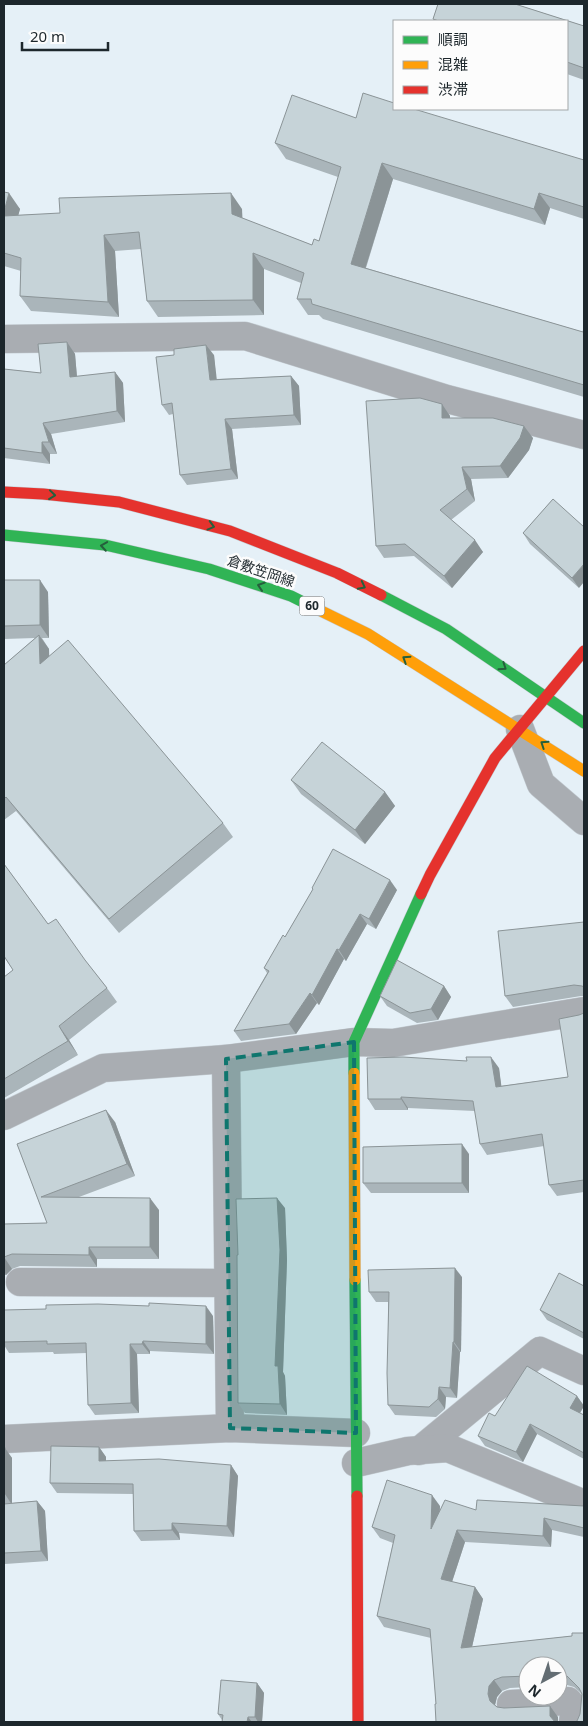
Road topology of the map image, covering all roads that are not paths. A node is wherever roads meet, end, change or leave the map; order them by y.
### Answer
1 (4, 338) edge
2 (584, 435) edge
3 (4, 492) edge
4 (4, 535) edge
5 (584, 651) edge
6 (546, 696) junction
7 (584, 723) edge
8 (520, 729) junction
9 (584, 771) edge
10 (584, 821) edge
11 (584, 1011) edge
12 (354, 1042) junction
13 (226, 1058) junction
14 (4, 1116) edge
15 (20, 1282) dead end
16 (227, 1283) junction
17 (584, 1371) edge
18 (230, 1428) junction
19 (356, 1433) junction
20 (4, 1439) edge
21 (419, 1450) junction
22 (356, 1463) junction
23 (577, 1501) dead end
24 (511, 1704) dead end
25 (358, 1722) edge
26 (573, 1722) edge

1 - 2 street
3 -> 6 main road, 倉敷笠岡線
8 -> 4 main road, 倉敷笠岡線 / 60
5 - 6 main road
6 - 7 main road, 倉敷笠岡線
6 - 8 main road
9 -> 8 main road, 倉敷笠岡線 / 60
8 - 10 street
8 - 12 main road
11 - 12 street
12 - 13 street
12 - 19 main road
13 - 14 street
13 - 16 street
15 - 16 street
16 - 18 street
17 - 21 street
18 - 19 street
18 - 20 street
19 - 22 main road
21 - 22 street
21 - 23 street
22 - 25 main road
24 - 26 street

